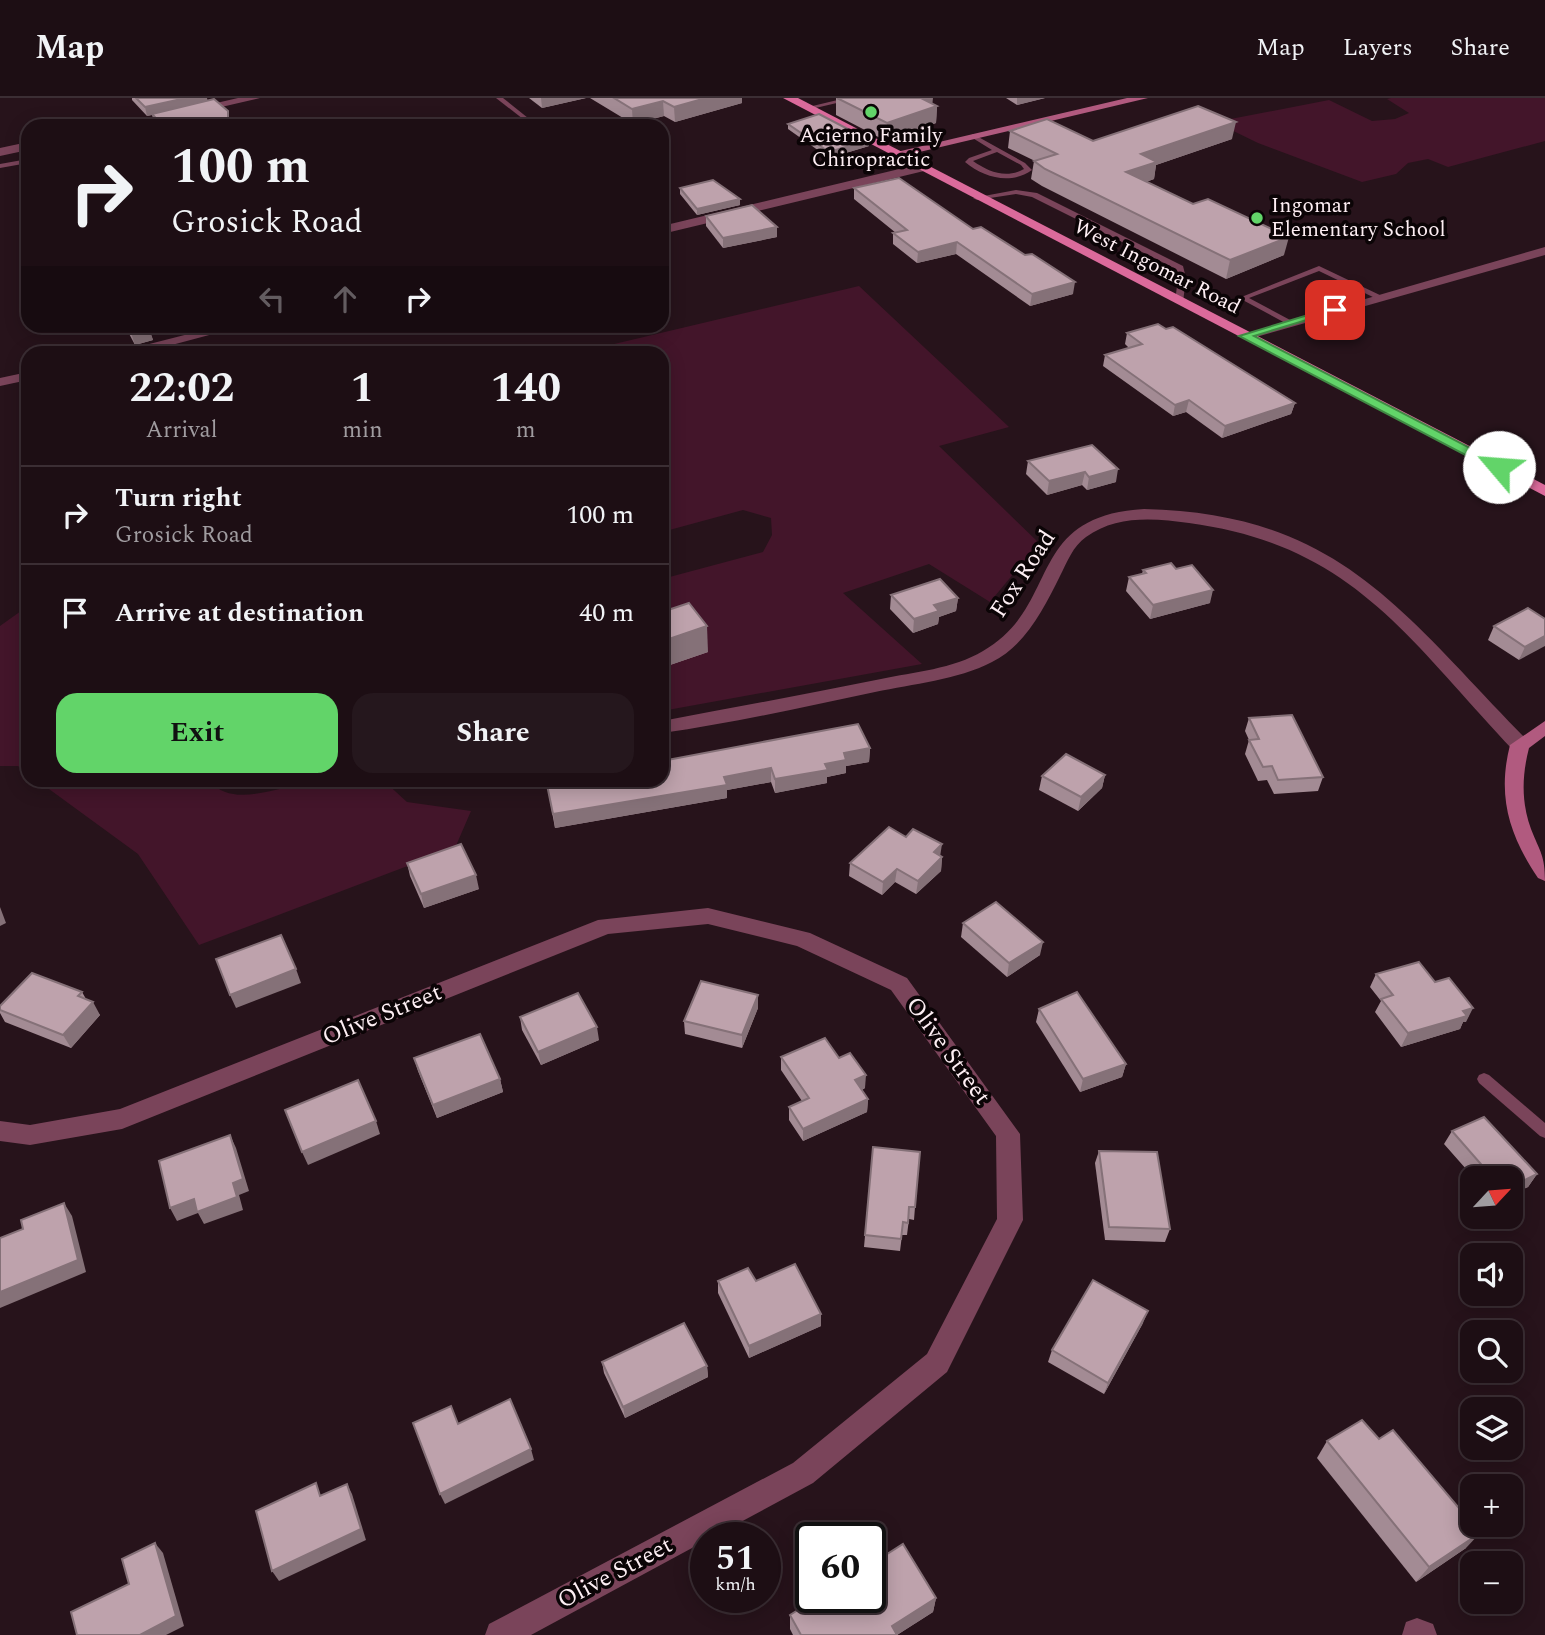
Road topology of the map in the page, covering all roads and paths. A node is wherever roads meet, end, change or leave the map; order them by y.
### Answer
1 (254, 98) edge
2 (499, 98) edge
3 (789, 98) edge
4 (854, 98) edge
5 (1142, 98) edge
6 (807, 108) junction
7 (526, 118) dead end
8 (156, 119) edge
9 (973, 136) junction
10 (21, 148) edge
11 (998, 150) junction
12 (0, 152) edge
13 (894, 154) junction
14 (21, 162) edge
15 (0, 166) edge
16 (920, 168) junction
17 (977, 198) junction
18 (669, 228) edge
19 (1545, 251) edge
20 (1380, 298) junction
21 (1179, 302) junction
22 (1289, 323) junction
23 (206, 333) edge
24 (1244, 336) junction
25 (151, 346) edge
26 (21, 378) edge
27 (0, 382) edge
28 (1545, 491) edge
29 (669, 726) edge
30 (1545, 727) edge
31 (1520, 746) junction
32 (1545, 873) edge
33 (1485, 1079) dead end
34 (0, 1132) edge
35 (1545, 1132) edge
36 (500, 1635) edge

1 - 8 street
2 - 7 lane
3 - 6 main road, West Ingomar Road
4 - 6 lane
5 - 9 street
6 - 13 main road, West Ingomar Road
9 - 11 lane
9 - 13 street
10 - 12 street
11 - 11 lane
13 - 16 main road, West Ingomar Road
14 - 15 lane
16 - 17 main road, West Ingomar Road
16 - 18 street
17 - 21 main road, West Ingomar Road
17 - 21 lane
19 - 20 street
20 - 22 street
20 - 22 lane
21 - 24 main road, West Ingomar Road
22 - 24 street
23 - 25 street
24 - 28 main road, West Ingomar Road
26 - 27 street
29 - 31 street, Fox Road
30 - 31 street
31 - 32 street
33 - 35 lane
34 - 36 street, Olive Street

